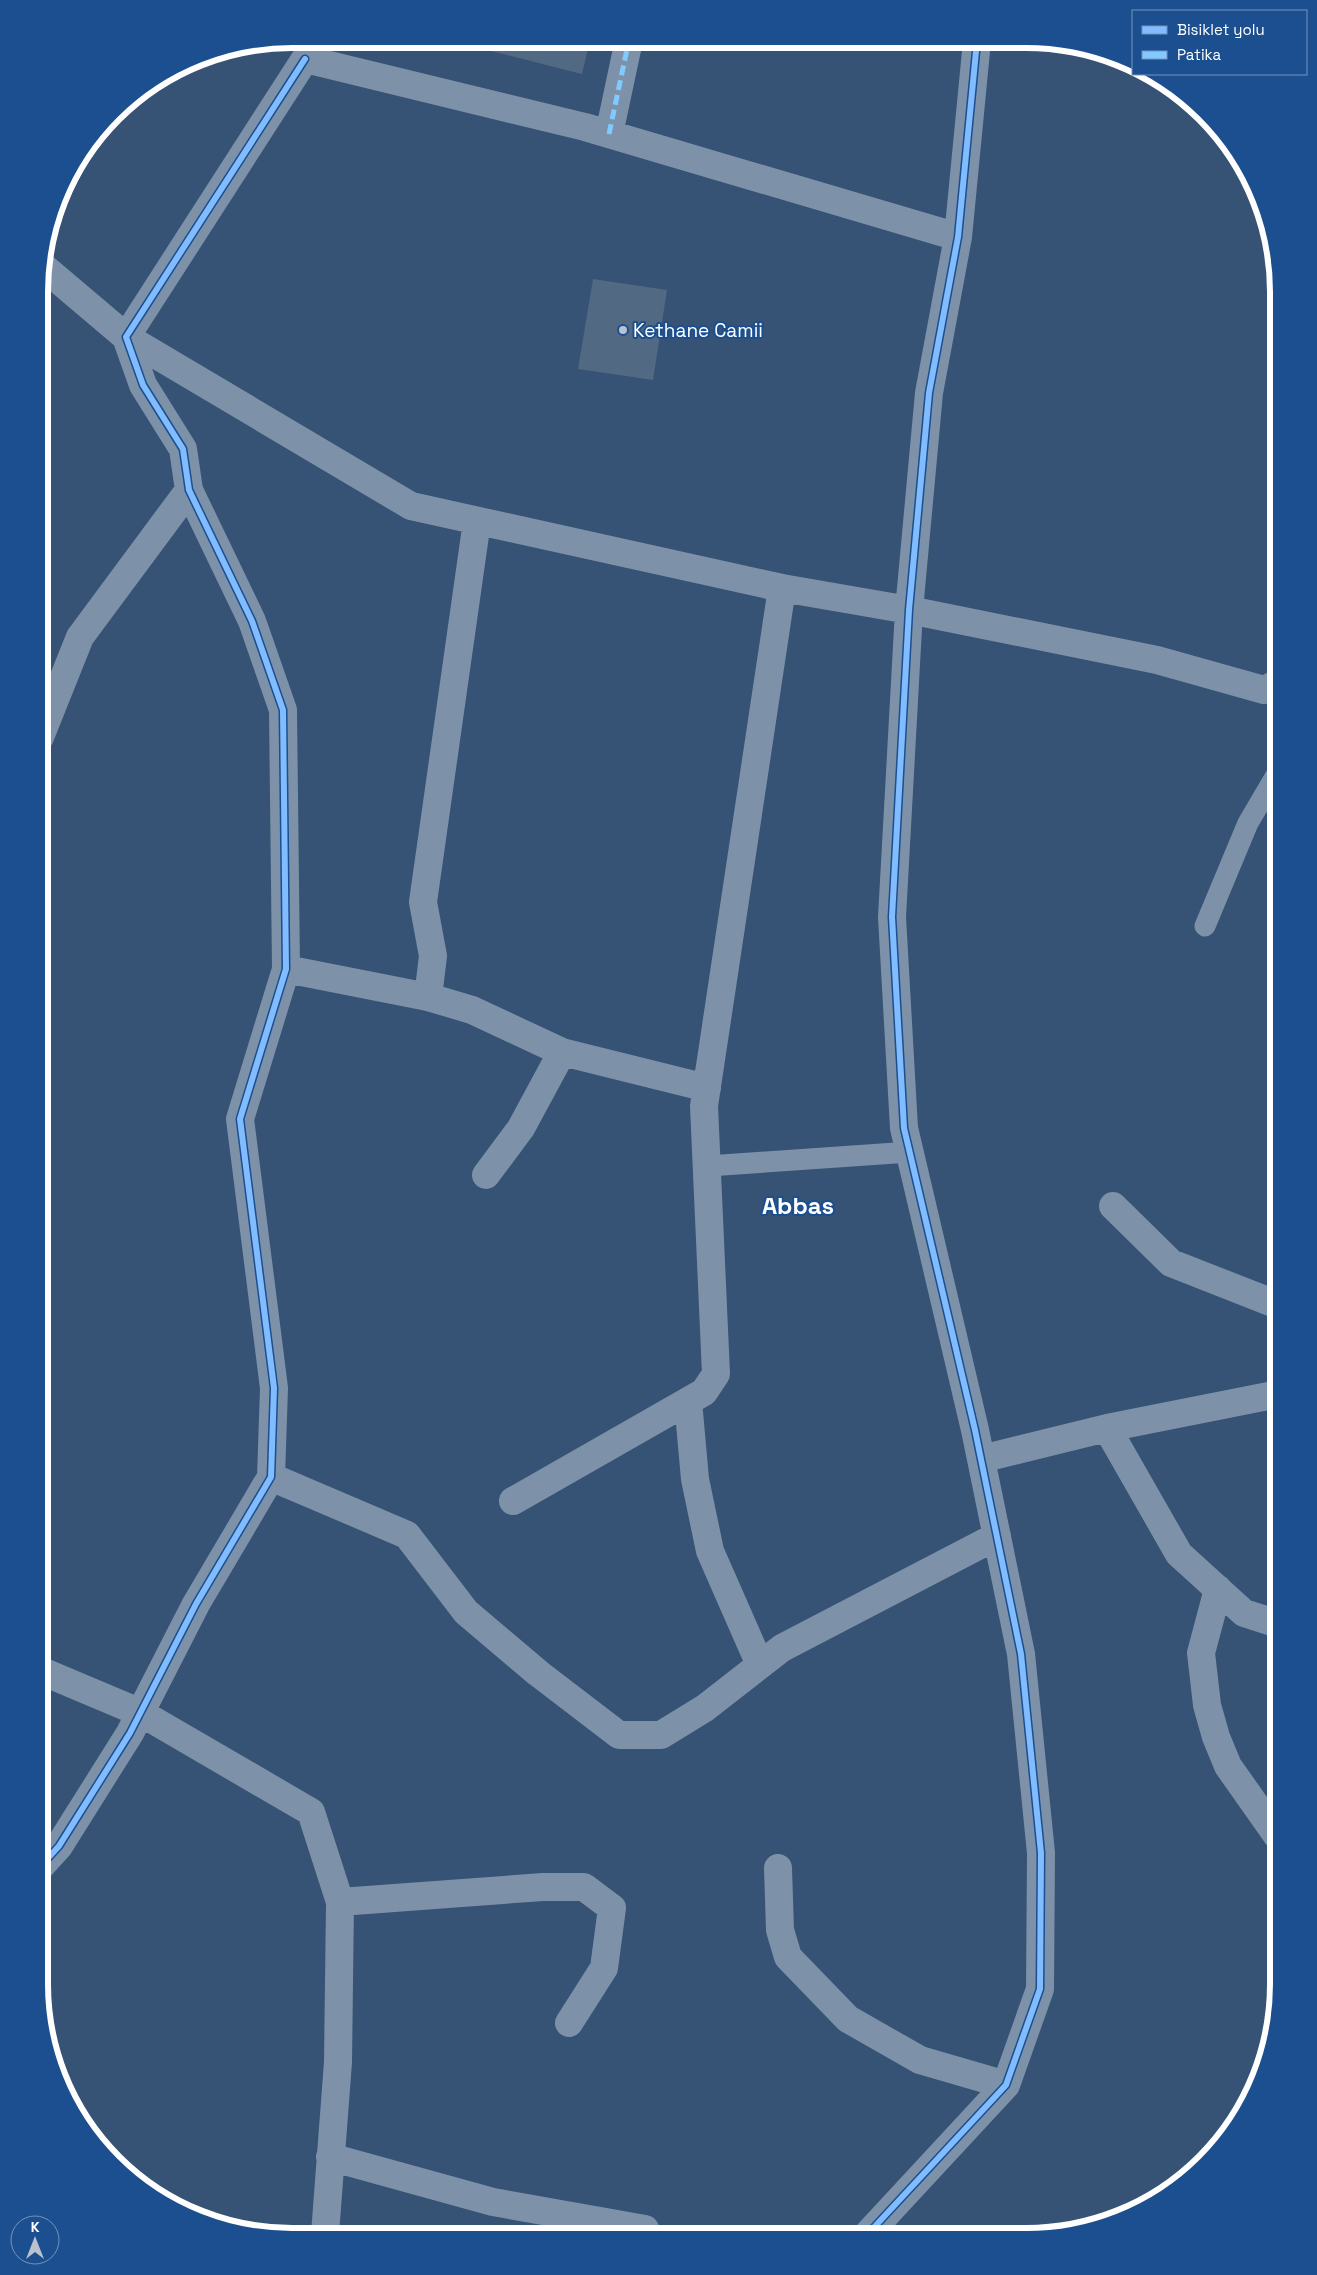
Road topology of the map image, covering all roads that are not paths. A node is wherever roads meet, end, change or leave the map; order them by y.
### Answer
1 (626, 48) edge
2 (976, 48) edge
3 (301, 49) edge
4 (609, 134) junction
5 (958, 236) junction
6 (49, 271) edge
7 (126, 337) junction
8 (189, 490) junction
9 (477, 521) junction
10 (782, 588) junction
11 (909, 610) junction
12 (1270, 691) edge
13 (47, 720) edge
14 (1270, 786) edge
15 (1205, 926) dead end
16 (286, 968) junction
17 (428, 997) junction
18 (562, 1052) junction
19 (707, 1088) junction
20 (910, 1152) junction
21 (708, 1166) junction
22 (486, 1175) dead end
23 (1113, 1206) dead end
24 (1270, 1302) edge
25 (1270, 1396) edge
26 (688, 1401) junction
27 (1107, 1428) junction
28 (981, 1460) junction
29 (271, 1476) junction
30 (513, 1500) dead end
31 (997, 1536) junction
32 (1218, 1589) junction
33 (1270, 1621) edge
34 (760, 1665) junction
35 (47, 1673) edge
36 (141, 1712) junction
37 (1270, 1826) edge
38 (47, 1859) edge
39 (778, 1868) dead end
40 (340, 1902) junction
41 (569, 2023) dead end
42 (1006, 2085) junction
43 (330, 2157) junction
44 (325, 2228) edge
45 (639, 2228) edge
46 (873, 2228) edge

1 - 4 street
2 - 5 street
3 - 4 street
3 - 7 street
4 - 5 street
5 - 11 street
6 - 7 street
7 - 8 street
7 - 9 street
8 - 13 street
8 - 16 street
9 - 10 street
9 - 17 street
10 - 11 street
10 - 19 street
11 - 12 street
11 - 20 street
14 - 15 lane
16 - 17 street
16 - 29 street
17 - 18 street
18 - 19 street
18 - 22 street
19 - 21 street
20 - 21 lane
20 - 28 street
21 - 26 street
23 - 24 street
25 - 27 street
26 - 30 street
26 - 34 street
27 - 28 street
27 - 32 street
28 - 31 street
29 - 34 street
29 - 36 street
31 - 34 street
31 - 42 street
32 - 33 street
32 - 37 street
35 - 36 street
36 - 38 street
36 - 40 street
39 - 42 street
40 - 41 street
40 - 43 street
42 - 46 street
43 - 44 street
43 - 45 street

